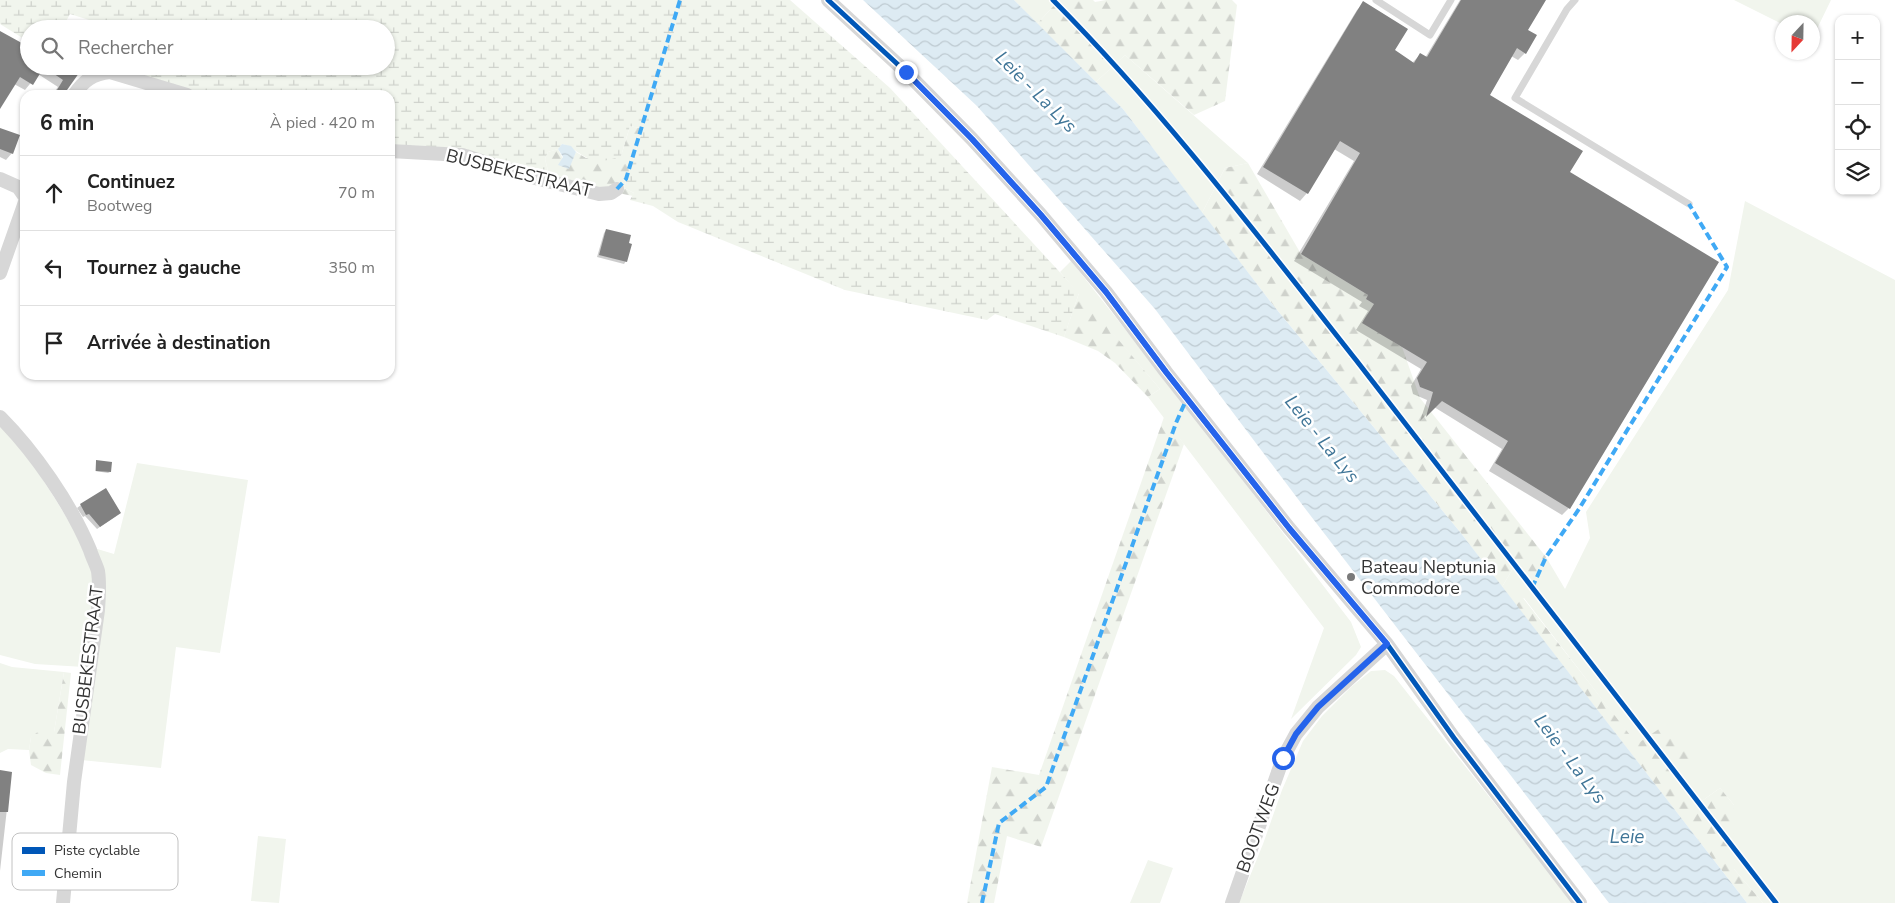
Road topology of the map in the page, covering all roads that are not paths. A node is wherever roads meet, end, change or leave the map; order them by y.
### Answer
1 (828, 0) edge
2 (1376, 0) edge
3 (1451, 0) edge
4 (1575, 0) edge
5 (95, 75) edge
6 (120, 75) edge
7 (78, 90) edge
8 (170, 90) edge
9 (395, 151) edge
10 (0, 179) edge
11 (617, 189) dead end
12 (20, 190) edge
13 (1689, 204) dead end
14 (20, 216) edge
15 (0, 273) edge
16 (0, 417) edge
17 (1387, 644) junction
18 (69, 833) edge
19 (63, 890) edge
20 (62, 903) edge
21 (1232, 903) edge
22 (1580, 903) edge

1 - 17 street
2 - 3 lane
4 - 13 lane
5 - 7 street
6 - 8 street
9 - 11 street, BUSBEKESTRAAT
10 - 12 street
14 - 15 street
16 - 18 street, BUSBEKESTRAAT
17 - 21 street, BOOTWEG
17 - 22 street
19 - 20 street, BUSBEKESTRAAT

